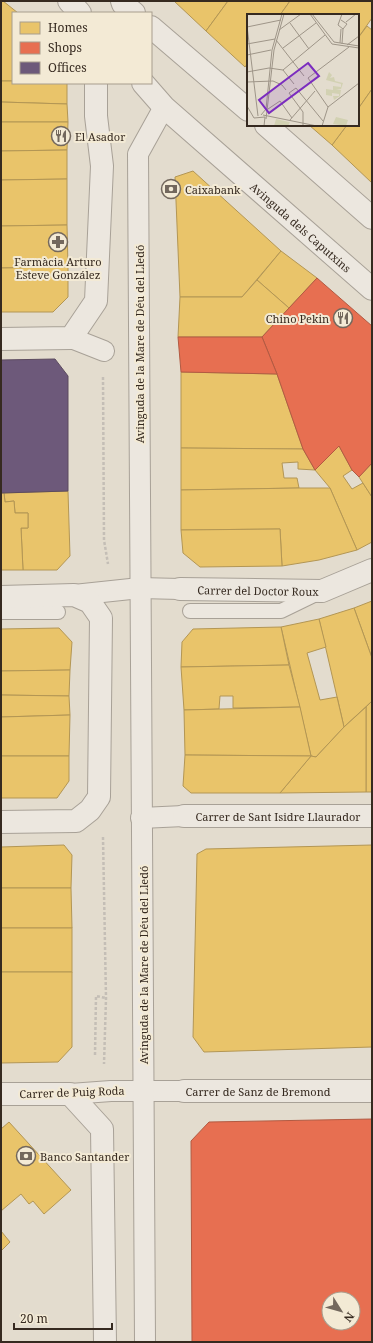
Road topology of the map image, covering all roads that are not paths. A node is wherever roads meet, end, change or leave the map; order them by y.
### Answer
1 (69, 1) edge
2 (122, 1) edge
3 (79, 12) edge
4 (133, 12) edge
5 (152, 28) edge
6 (96, 84) edge
7 (144, 84) edge
8 (164, 107) junction
9 (247, 109) edge
10 (267, 126) edge
11 (372, 218) edge
12 (372, 289) edge
13 (71, 338) junction
14 (1, 339) edge
15 (104, 351) dead end
16 (372, 570) edge
17 (140, 588) junction
18 (180, 589) joint
19 (322, 591) junction
20 (74, 595) junction
21 (1, 597) edge
22 (190, 611) dead end
23 (1, 612) edge
24 (58, 612) dead end
25 (184, 816) joint
26 (372, 816) edge
27 (141, 818) junction
28 (1, 822) edge
29 (372, 1090) edge
30 (143, 1091) junction
31 (184, 1092) joint
32 (1, 1094) edge
33 (70, 1094) junction
34 (105, 1342) edge
35 (145, 1342) edge

1 - 3 street
2 - 4 street
5 - 9 street
6 - 13 street
7 - 8 street, Avinguda dels Caputxins
8 - 12 street, Avinguda dels Caputxins
8 - 17 street, Avinguda de la Mare de Déu del Lledó
10 - 11 street
13 - 14 street
13 - 15 street
16 - 19 street, Carrer del Doctor Roux
17 - 18 street, Carrer del Doctor Roux
17 - 20 street
17 - 27 street, Avinguda de la Mare de Déu del Lledó
18 - 19 street, Carrer del Doctor Roux
19 - 22 lane
20 - 21 street
20 - 28 street
23 - 24 lane
25 - 26 street, Carrer de Sant Isidre Llaurador
25 - 27 street
27 - 30 street, Avinguda de la Mare de Déu del Lledó
29 - 31 street, Carrer de Sanz de Bremond
30 - 31 street, Carrer de Sanz de Bremond
30 - 33 street, Carrer de Puig Roda
30 - 35 street, Avinguda de la Mare de Déu del Lledó
32 - 33 street, Carrer de Puig Roda
33 - 34 street

